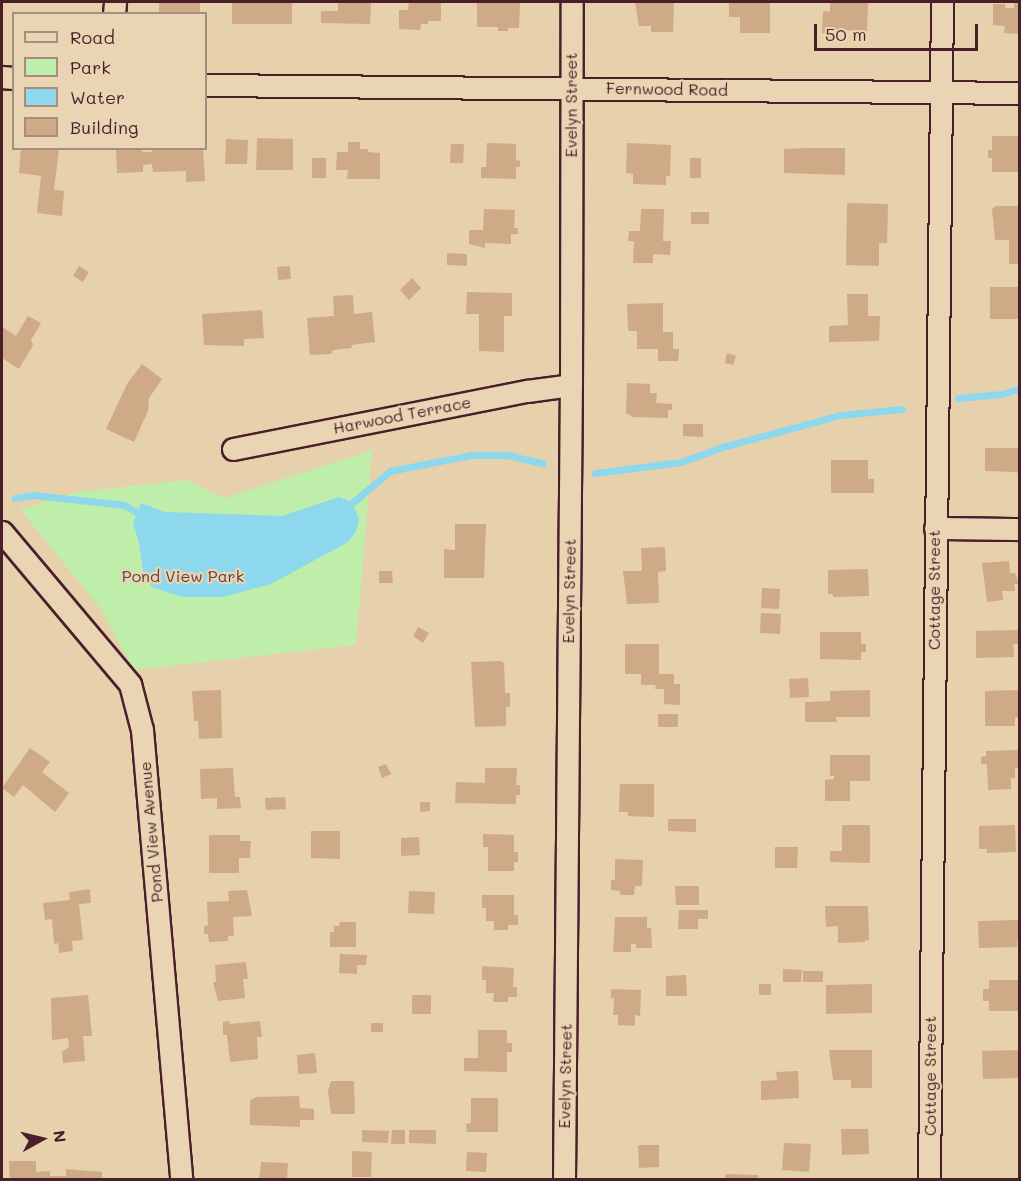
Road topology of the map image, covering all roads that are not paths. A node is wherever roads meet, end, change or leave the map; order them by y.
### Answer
1 (572, 2) edge
2 (942, 2) edge
3 (207, 85) edge
4 (570, 87) junction
5 (940, 92) junction
6 (1020, 93) edge
7 (572, 385) junction
8 (233, 449) dead end
9 (935, 528) junction
10 (1020, 529) edge
11 (2, 532) edge
12 (181, 1179) edge
13 (564, 1179) edge
14 (929, 1179) edge

1 - 4 street, Evelyn Street
2 - 5 street, Cottage Street
3 - 4 street, Fernwood Road
4 - 5 street, Fernwood Road
4 - 7 street, Evelyn Street
5 - 6 street, Fernwood Road
5 - 9 street, Cottage Street
7 - 8 street, Harwood Terrace
7 - 13 street, Evelyn Street
9 - 10 street
9 - 14 street, Cottage Street
11 - 12 street, Pond View Avenue

